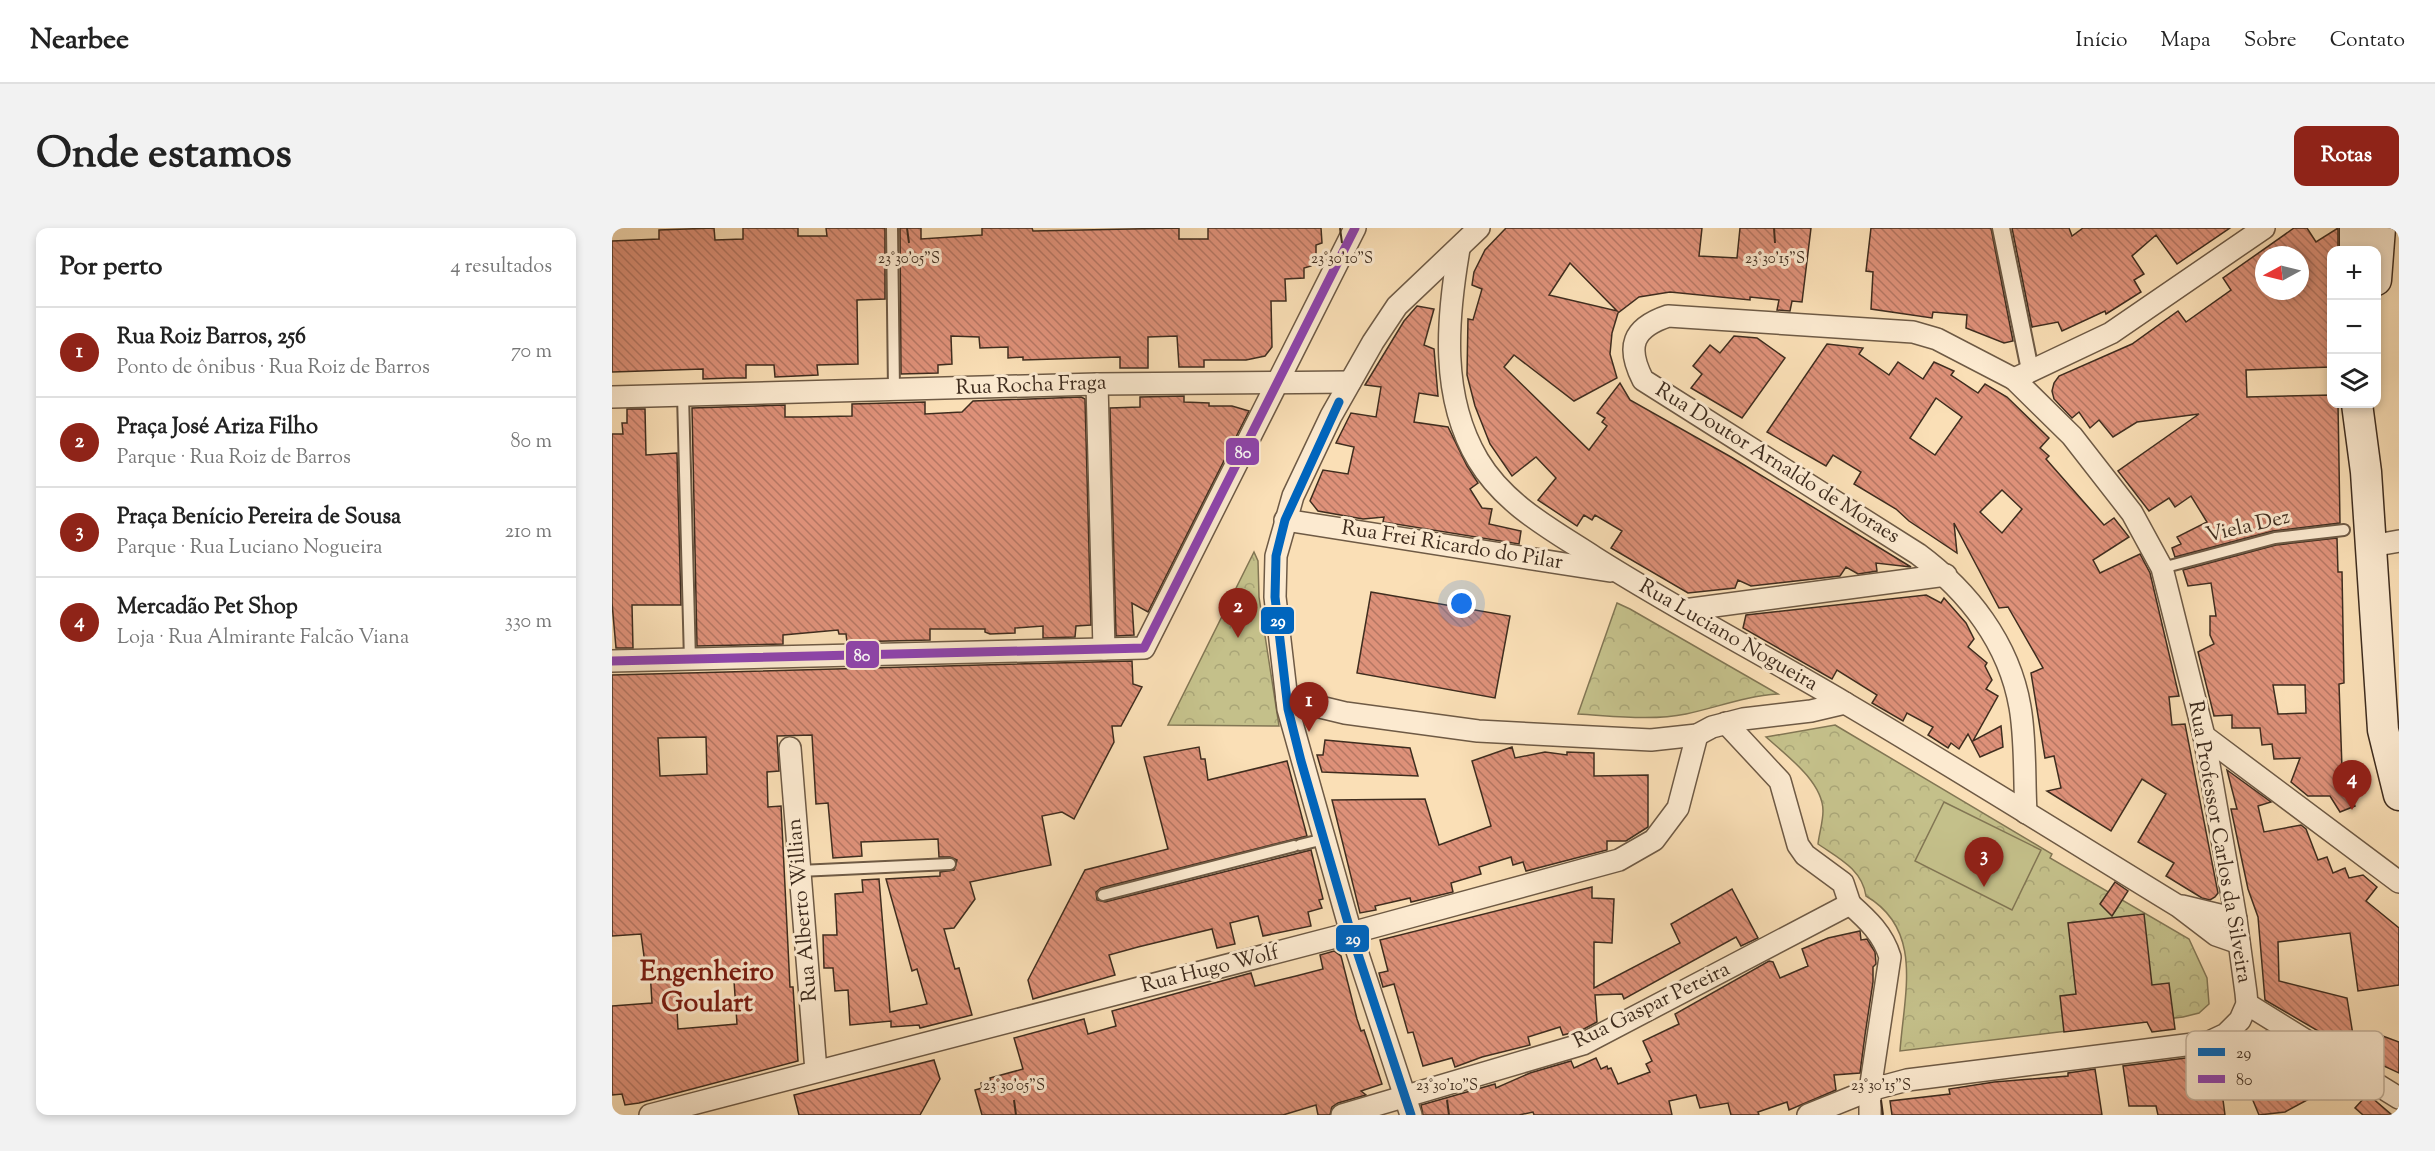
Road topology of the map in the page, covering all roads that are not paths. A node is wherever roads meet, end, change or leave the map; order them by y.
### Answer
1 (892, 228) edge
2 (1355, 228) edge
3 (1479, 228) edge
4 (2001, 228) edge
5 (2264, 228) edge
6 (2355, 228) edge
7 (2380, 228) edge
8 (2355, 246) edge
9 (2379, 246) edge
10 (1459, 249) junction
11 (2022, 374) junction
12 (1350, 381) junction
13 (1278, 383) junction
14 (1097, 384) junction
15 (894, 390) junction
16 (683, 395) junction
17 (612, 397) edge
18 (2358, 408) edge
19 (2373, 408) edge
20 (2366, 472) junction
21 (1285, 520) junction
22 (2344, 530) dead end
23 (2385, 543) edge
24 (2162, 568) junction
25 (1620, 573) junction
26 (1946, 575) junction
27 (1684, 610) junction
28 (1104, 649) junction
29 (612, 661) edge
30 (690, 661) junction
31 (1287, 699) junction
32 (1845, 703) junction
33 (1726, 723) junction
34 (2391, 729) edge
35 (1697, 735) junction
36 (2204, 736) junction
37 (790, 748) dead end
38 (2399, 795) edge
39 (2026, 813) junction
40 (1323, 839) junction
41 (950, 864) dead end
42 (799, 871) junction
43 (2399, 882) edge
44 (1103, 896) dead end
45 (1850, 904) junction
46 (2178, 906) junction
47 (2236, 919) junction
48 (1351, 933) junction
49 (2240, 943) junction
50 (2247, 1004) junction
51 (2229, 1031) edge
52 (2291, 1031) edge
53 (2186, 1045) edge
54 (816, 1071) junction
55 (2384, 1089) edge
56 (1870, 1090) junction
57 (2399, 1098) edge
58 (1407, 1106) edge
59 (650, 1115) edge
60 (1342, 1115) edge
61 (1808, 1115) edge
62 (1870, 1115) edge

1 - 15 lane
2 - 13 street
3 - 10 street
4 - 11 street
5 - 11 street
6 - 8 main road
7 - 9 main road
10 - 12 street
10 - 25 street, Rua Luciano Nogueira
11 - 24 street, Rua Professor Carlos da Silveira
11 - 26 street, Rua Doutor Arnaldo de Moraes
12 - 13 street, Rua Rocha Fraga
12 - 21 street
13 - 14 street, Rua Rocha Fraga
13 - 28 street
14 - 15 street, Rua Rocha Fraga
14 - 28 street
15 - 16 street, Rua Rocha Fraga
16 - 17 street, Rua Rocha Fraga
16 - 30 lane
18 - 20 main road
19 - 20 main road
20 - 23 main road
21 - 25 street, Rua Frei Ricardo do Pilar
21 - 31 street
22 - 24 lane, Viela Dez
23 - 34 main road
24 - 36 street, Rua Professor Carlos da Silveira
25 - 27 street, Rua Luciano Nogueira
26 - 27 street
26 - 39 street, Rua Doutor Arnaldo de Moraes
27 - 32 street, Rua Luciano Nogueira
28 - 30 street
29 - 30 street
31 - 35 street
31 - 40 street
32 - 33 street
32 - 39 street, Rua Luciano Nogueira
33 - 35 street
33 - 45 street
34 - 38 main road
35 - 48 street, Rua Hugo Wolf
36 - 43 street
36 - 47 street, Rua Professor Carlos da Silveira
37 - 42 street, Rua Alberto Willian
39 - 46 street, Rua Luciano Nogueira
40 - 44 lane
40 - 48 street
41 - 42 lane
42 - 54 street, Rua Alberto Willian
45 - 56 street
45 - 58 street, Rua Gaspar Pereira
46 - 47 street, Rua Luciano Nogueira
46 - 49 street, Rua Luciano Nogueira
47 - 49 street, Rua Professor Carlos da Silveira
48 - 54 street, Rua Hugo Wolf
48 - 58 street
49 - 50 street, Rua Professor Carlos da Silveira
50 - 51 street, Rua Professor Carlos da Silveira
50 - 52 street
53 - 56 street, Rua Professor Carlos da Silveira
54 - 59 street, Rua Hugo Wolf
55 - 57 street
56 - 61 street, Rua Professor Carlos da Silveira
56 - 62 street
58 - 60 street, Rua Gaspar Pereira

